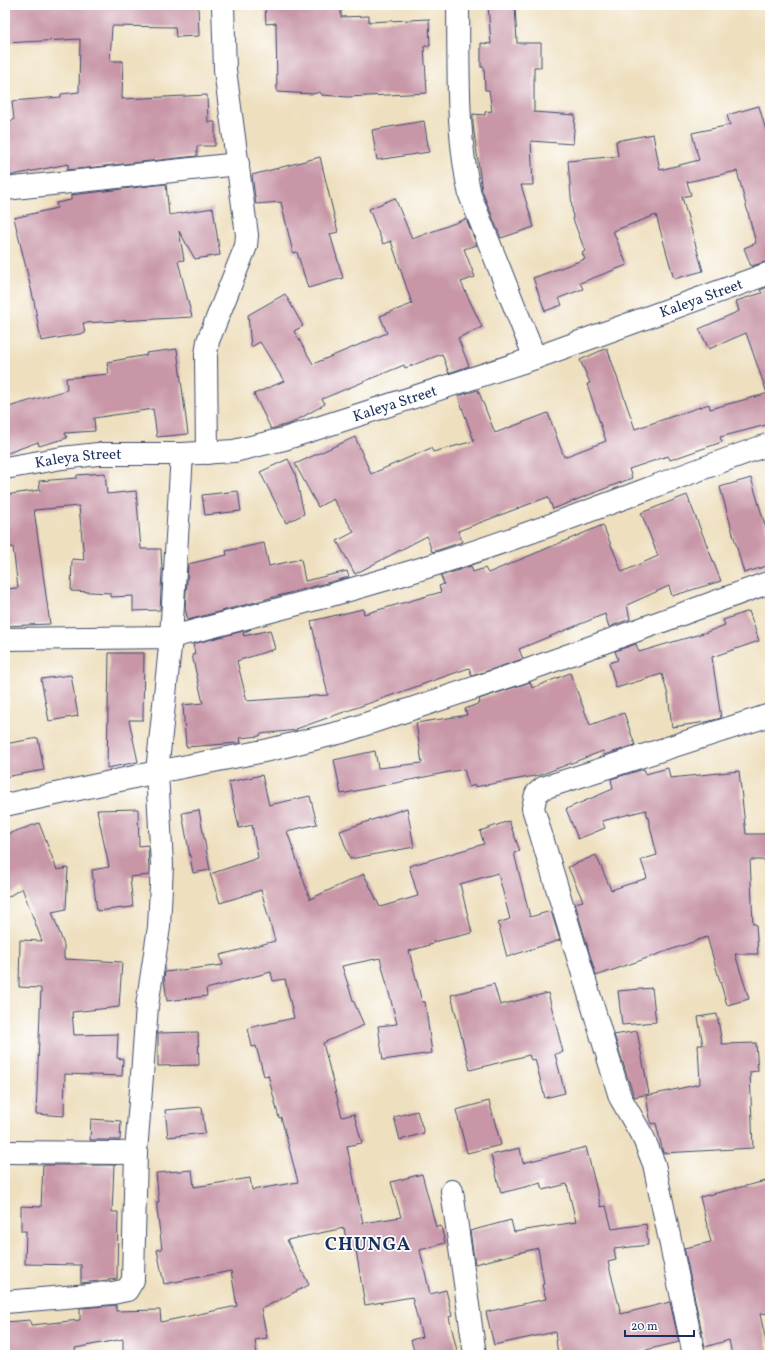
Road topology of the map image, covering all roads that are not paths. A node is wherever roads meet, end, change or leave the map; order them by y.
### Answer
1 (223, 5) edge
2 (458, 5) edge
3 (238, 164) junction
4 (5, 189) edge
5 (770, 273) edge
6 (535, 358) junction
7 (770, 444) edge
8 (207, 453) junction
9 (182, 454) junction
10 (5, 468) edge
11 (770, 582) edge
12 (171, 637) junction
13 (5, 639) edge
14 (770, 715) edge
15 (157, 772) junction
16 (5, 805) edge
17 (5, 1152) edge
18 (136, 1152) junction
19 (452, 1190) dead end
20 (5, 1302) edge
21 (475, 1355) edge
22 (694, 1355) edge

1 - 3 street
2 - 6 street
3 - 4 street
3 - 8 street
5 - 6 street, Kaleya Street
6 - 8 street, Kaleya Street
7 - 12 street
8 - 9 street, Kaleya Street
9 - 10 street, Kaleya Street
9 - 12 street
11 - 15 street
12 - 13 street
12 - 15 street
14 - 22 street
15 - 16 street
15 - 18 street
17 - 18 street
18 - 20 street
19 - 21 street

